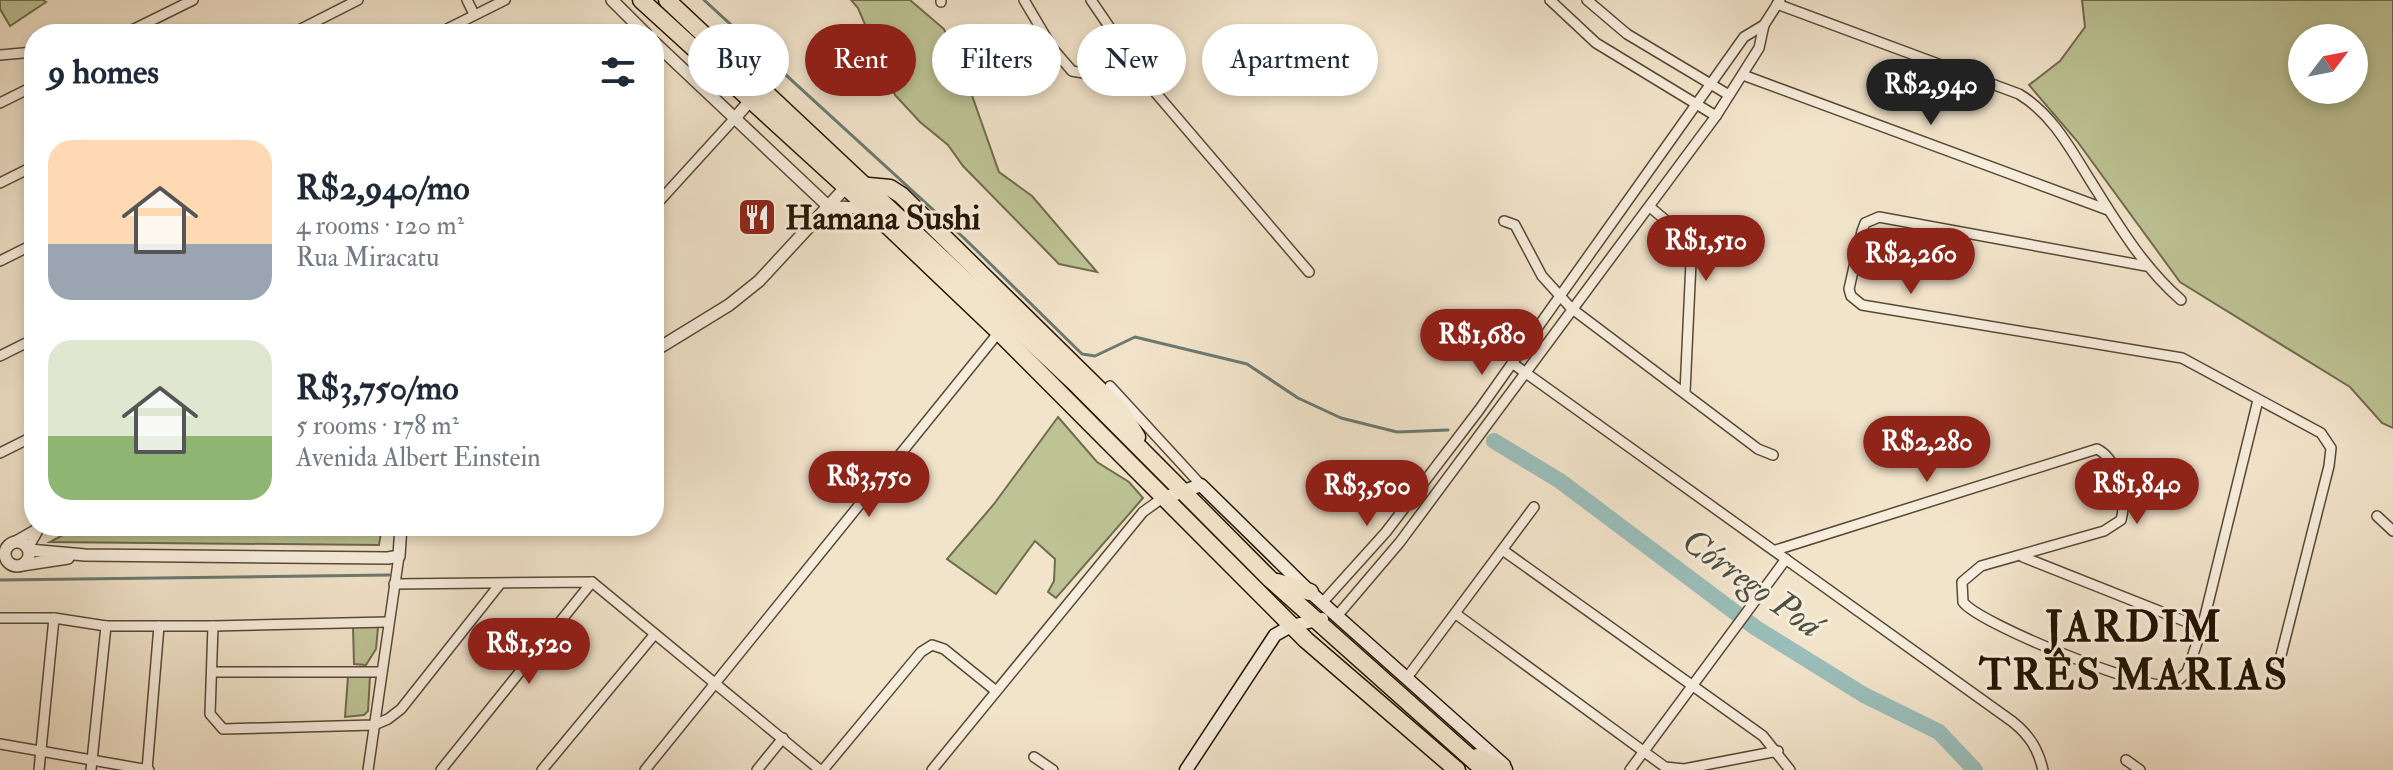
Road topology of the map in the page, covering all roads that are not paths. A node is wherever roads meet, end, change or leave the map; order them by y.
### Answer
1 (193, 0) edge
2 (358, 0) edge
3 (467, 0) edge
4 (505, 0) edge
5 (612, 0) edge
6 (641, 0) edge
7 (667, 0) edge
8 (1024, 0) edge
9 (1091, 0) edge
10 (1550, 0) edge
11 (1587, 0) edge
12 (1778, 2) edge
13 (474, 14) junction
14 (144, 24) edge
15 (311, 24) edge
16 (456, 24) edge
17 (636, 24) edge
18 (689, 24) edge
19 (1107, 24) edge
20 (1764, 25) junction
21 (688, 39) edge
22 (664, 51) edge
23 (24, 53) edge
24 (0, 55) edge
25 (1077, 72) edge
26 (1743, 75) junction
27 (1712, 85) junction
28 (24, 91) edge
29 (1729, 95) junction
30 (754, 96) edge
31 (756, 96) edge
32 (1158, 96) edge
33 (0, 103) edge
34 (1699, 105) junction
35 (1716, 116) junction
36 (735, 118) junction
37 (24, 171) edge
38 (0, 183) edge
39 (854, 186) junction
40 (664, 196) edge
41 (829, 207) junction
42 (1650, 207) junction
43 (869, 208) junction
44 (2108, 210) junction
45 (1504, 221) dead end
46 (24, 249) edge
47 (0, 261) edge
48 (2146, 266) junction
49 (1309, 272) dead end
50 (1560, 298) junction
51 (2181, 300) dead end
52 (1571, 308) junction
53 (999, 332) junction
54 (24, 344) edge
55 (664, 345) edge
56 (0, 356) edge
57 (1512, 363) junction
58 (1524, 372) junction
59 (1110, 386) dead end
60 (1685, 392) junction
61 (2258, 400) junction
62 (1479, 410) junction
63 (1488, 418) junction
64 (24, 441) edge
65 (0, 453) edge
66 (1773, 455) dead end
67 (1433, 470) junction
68 (1445, 478) junction
69 (1201, 485) junction
70 (1182, 491) junction
71 (1161, 499) junction
72 (1534, 507) dead end
73 (2377, 516) dead end
74 (2393, 531) edge
75 (1386, 532) junction
76 (35, 536) edge
77 (400, 536) edge
78 (1400, 542) junction
79 (7, 546) edge
80 (28, 549) junction
81 (1776, 550) junction
82 (1504, 551) junction
83 (85, 555) junction
84 (399, 556) junction
85 (2023, 557) junction
86 (1786, 559) junction
87 (18, 565) junction
88 (0, 566) edge
89 (1270, 579) junction
90 (592, 582) junction
91 (394, 584) junction
92 (500, 584) junction
93 (1316, 598) junction
94 (1456, 614) junction
95 (1337, 616) junction
96 (0, 618) edge
97 (54, 618) junction
98 (1314, 621) junction
99 (387, 622) junction
100 (106, 626) junction
101 (159, 626) junction
102 (213, 626) junction
103 (2202, 628) junction
104 (1284, 629) junction
105 (654, 635) junction
106 (213, 672) junction
107 (380, 672) junction
108 (2276, 675) dead end
109 (1406, 679) junction
110 (1691, 685) junction
111 (714, 686) junction
112 (996, 691) junction
113 (374, 725) junction
114 (1439, 732) junction
115 (783, 738) junction
116 (0, 744) edge
117 (1646, 750) junction
118 (41, 751) junction
119 (1778, 751) junction
120 (1034, 757) dead end
121 (2126, 760) dead end
122 (92, 765) edge
123 (39, 770) edge
124 (148, 770) edge
125 (368, 770) edge
126 (441, 770) edge
127 (542, 770) edge
128 (645, 770) edge
129 (757, 770) edge
130 (821, 770) edge
131 (932, 770) edge
132 (1053, 770) edge
133 (1186, 770) edge
134 (1457, 770) edge
135 (1484, 770) edge
136 (1506, 770) edge
137 (1630, 770) edge
138 (1790, 770) edge
139 (2043, 770) edge
140 (2140, 770) edge

1 - 14 street
2 - 15 street
3 - 13 street
4 - 13 street
5 - 17 street
6 - 21 highway
7 - 18 highway
8 - 25 street
9 - 19 street
10 - 34 street
11 - 27 street
12 - 20 street
12 - 44 street
13 - 16 street
20 - 26 street
20 - 27 street
22 - 36 street
23 - 24 street
26 - 29 street
26 - 44 street
27 - 29 street
27 - 34 street
28 - 33 street
29 - 35 street
30 - 36 street
31 - 39 highway
32 - 49 street
34 - 35 street
34 - 50 street
35 - 42 street
36 - 40 street
36 - 41 street
37 - 38 street
39 - 41 street
39 - 43 highway
39 - 70 highway
41 - 43 street
41 - 55 street
42 - 52 street
42 - 60 street
43 - 53 highway
44 - 48 street
45 - 50 street
46 - 47 street
48 - 51 street
48 - 61 street
50 - 52 street
50 - 57 street
52 - 58 street
52 - 60 street
53 - 71 highway
53 - 111 street
54 - 56 street
57 - 58 street
57 - 62 street
58 - 63 street
58 - 81 street
59 - 69 street
60 - 66 street
61 - 103 street
61 - 108 street
62 - 63 street
62 - 67 street
63 - 68 street
64 - 65 street
67 - 68 street
67 - 75 street
68 - 78 street
69 - 70 main road
69 - 93 main road
70 - 71 main road
70 - 89 highway
71 - 104 highway
71 - 112 street
72 - 82 street
73 - 74 street
75 - 78 street
75 - 93 street
76 - 80 street
77 - 84 street
78 - 95 street
79 - 80 street
79 - 87 street
80 - 83 street
80 - 87 street
81 - 85 street
81 - 86 street
82 - 94 street
82 - 110 street
83 - 84 street
83 - 87 street
84 - 91 street
85 - 103 street
85 - 103 street
86 - 110 street
86 - 139 street
87 - 88 street
89 - 93 highway
89 - 98 highway
90 - 92 street
90 - 105 street
90 - 126 street
91 - 92 street
91 - 99 street
92 - 113 street
93 - 95 main road
94 - 109 street
94 - 117 street
95 - 98 main road
95 - 109 main road
96 - 97 street
97 - 100 street
97 - 118 street
98 - 104 main road
98 - 114 highway
99 - 102 street
99 - 107 street
100 - 101 street
100 - 122 street
101 - 102 street
101 - 124 street
102 - 106 street
104 - 133 main road
104 - 134 highway
105 - 111 street
105 - 127 street
106 - 107 street
106 - 113 street
107 - 113 street
109 - 136 main road
110 - 117 street
110 - 119 street
111 - 115 street
111 - 128 street
112 - 130 street
112 - 131 street
113 - 125 street
114 - 135 highway
114 - 136 highway
115 - 129 street
115 - 130 street
116 - 118 street
117 - 119 street
117 - 137 street
118 - 122 street
118 - 123 street
119 - 138 street
120 - 132 street
121 - 140 street
122 - 124 street

